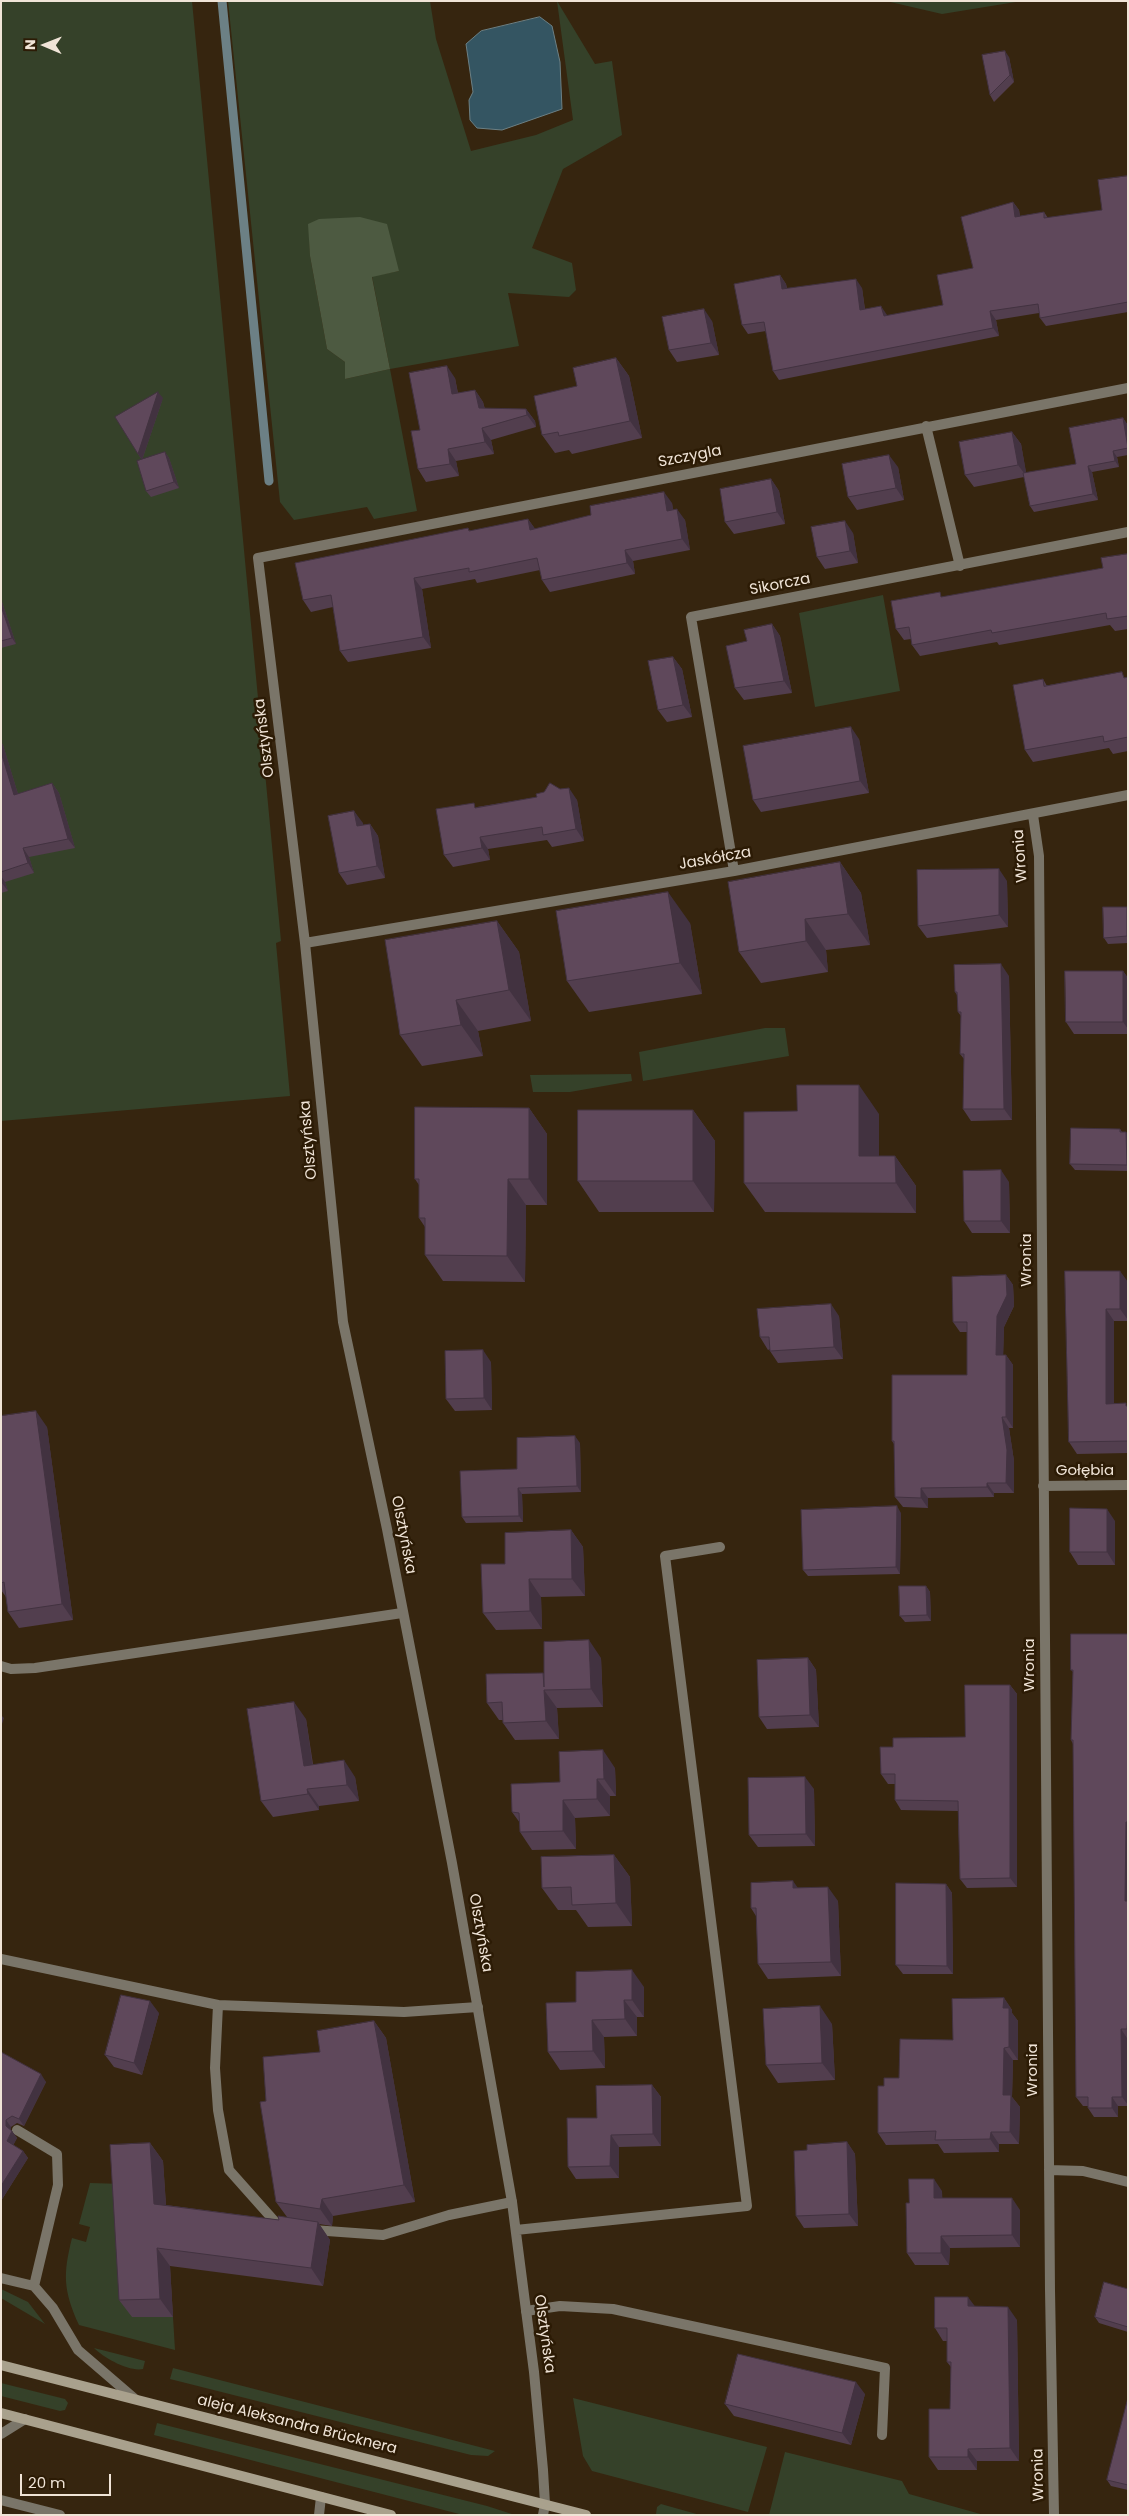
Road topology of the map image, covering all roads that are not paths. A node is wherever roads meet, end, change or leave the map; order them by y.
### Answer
1 (1128, 388) edge
2 (926, 426) junction
3 (1128, 532) edge
4 (258, 558) joint
5 (960, 566) junction
6 (1128, 795) edge
7 (1033, 815) junction
8 (734, 871) junction
9 (305, 943) junction
10 (1043, 1486) junction
11 (1128, 1486) edge
12 (720, 1547) dead end
13 (402, 1612) junction
14 (1, 1666) edge
15 (1, 1959) edge
16 (218, 2004) junction
17 (478, 2007) junction
18 (17, 2130) dead end
19 (1049, 2170) junction
20 (1128, 2182) edge
21 (512, 2202) junction
22 (516, 2230) junction
23 (1, 2278) edge
24 (34, 2286) junction
25 (526, 2311) junction
26 (1, 2365) edge
27 (135, 2399) junction
28 (1, 2413) edge
29 (25, 2419) junction
30 (1, 2434) edge
31 (882, 2435) dead end
32 (321, 2497) junction
33 (1, 2500) edge
34 (545, 2504) junction
35 (60, 2515) edge
36 (319, 2515) edge
37 (390, 2515) edge
38 (543, 2515) edge
39 (586, 2515) edge
40 (1054, 2515) edge

1 - 2 street, Szczygla
2 - 4 street, Szczygla
2 - 5 street
3 - 5 street, Sikorcza
4 - 9 street, Olsztyńska
5 - 8 street, Sikorcza
6 - 7 street, Jaskółcza
7 - 8 street, Jaskółcza
7 - 10 street, Wronia
8 - 9 street, Jaskółcza
9 - 13 street, Olsztyńska
10 - 11 street, Gołębia
10 - 19 street, Wronia
12 - 22 street
13 - 14 street
13 - 17 street, Olsztyńska
15 - 16 street
16 - 17 street
16 - 21 street
17 - 21 street, Olsztyńska
18 - 24 street
19 - 20 street
19 - 40 street, Wronia
21 - 22 street, Olsztyńska
22 - 25 street, Olsztyńska
23 - 24 street
24 - 27 street
25 - 31 street
25 - 34 street, Olsztyńska
26 - 27 main road, aleja Aleksandra Brücknera
27 - 34 main road, aleja Aleksandra Brücknera
28 - 29 main road
29 - 30 street
29 - 32 main road
32 - 36 street
32 - 37 main road
33 - 35 street
34 - 38 street, Olsztyńska
34 - 39 main road, aleja Aleksandra Brücknera

